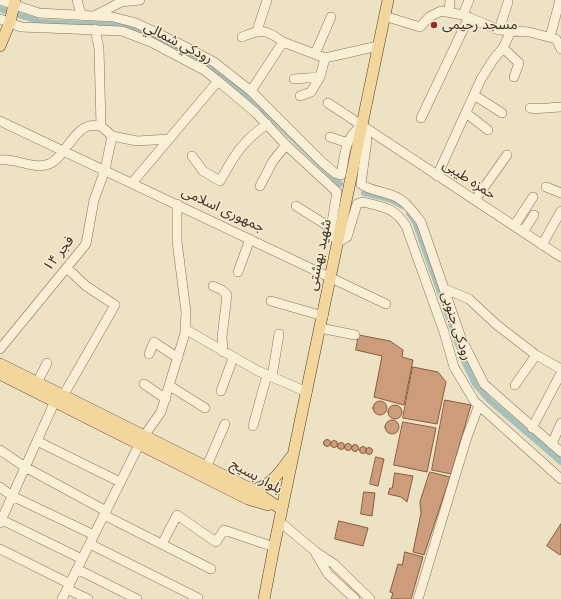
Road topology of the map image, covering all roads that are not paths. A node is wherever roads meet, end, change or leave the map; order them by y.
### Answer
1 (0, 0) edge
2 (77, 0) edge
3 (140, 0) edge
4 (267, 0) edge
5 (388, 0) edge
6 (450, 0) edge
7 (469, 0) edge
8 (560, 0) edge
9 (14, 2) edge
10 (508, 2) dead end
11 (449, 12) junction
12 (81, 14) junction
13 (94, 16) junction
14 (384, 16) junction
15 (466, 16) junction
16 (331, 17) dead end
17 (5, 21) edge
18 (96, 29) junction
19 (499, 30) junction
20 (257, 31) junction
21 (511, 31) junction
22 (242, 38) dead end
23 (556, 39) edge
24 (283, 42) junction
25 (0, 46) edge
26 (378, 46) junction
27 (502, 48) junction
28 (561, 49) edge
29 (315, 54) junction
30 (325, 58) junction
31 (320, 77) junction
32 (514, 77) dead end
33 (294, 79) dead end
34 (218, 81) junction
35 (251, 91) junction
36 (474, 95) junction
37 (300, 96) dead end
38 (328, 103) dead end
39 (561, 107) edge
40 (530, 108) dead end
41 (466, 113) junction
42 (502, 113) dead end
43 (421, 118) dead end
44 (0, 121) edge
45 (267, 124) junction
46 (101, 126) junction
47 (361, 130) junction
48 (488, 130) dead end
49 (112, 136) junction
50 (330, 137) dead end
51 (168, 139) junction
52 (348, 143) junction
53 (286, 145) junction
54 (63, 150) junction
55 (507, 155) dead end
56 (192, 156) dead end
57 (0, 160) edge
58 (105, 170) junction
59 (437, 176) junction
60 (132, 183) junction
61 (260, 186) dead end
62 (546, 188) dead end
63 (561, 193) edge
64 (533, 197) dead end
65 (475, 200) junction
66 (177, 204) junction
67 (296, 206) dead end
68 (534, 215) dead end
69 (560, 216) edge
70 (514, 226) junction
71 (336, 229) junction
72 (523, 232) junction
73 (250, 238) junction
74 (337, 243) junction
75 (542, 245) junction
76 (561, 257) edge
77 (67, 268) junction
78 (238, 272) dead end
79 (330, 276) junction
80 (213, 286) dead end
81 (445, 289) junction
82 (272, 301) dead end
83 (386, 304) dead end
84 (322, 316) junction
85 (320, 328) junction
86 (185, 329) junction
87 (279, 334) dead end
88 (355, 335) dead end
89 (0, 349) edge
90 (223, 352) junction
91 (148, 354) dead end
92 (536, 355) junction
93 (178, 358) junction
94 (233, 358) junction
95 (47, 363) dead end
96 (0, 364) edge
97 (561, 369) edge
98 (561, 373) edge
99 (0, 374) edge
100 (270, 376) junction
101 (37, 383) junction
102 (144, 384) dead end
103 (515, 385) dead end
104 (170, 386) junction
105 (221, 391) dead end
106 (306, 392) junction
107 (59, 399) junction
108 (166, 399) junction
109 (479, 405) junction
110 (205, 408) dead end
111 (561, 423) edge
112 (226, 424) dead end
113 (253, 426) dead end
114 (532, 428) junction
115 (142, 440) junction
116 (37, 441) junction
117 (552, 444) junction
118 (0, 450) edge
119 (561, 452) edge
120 (293, 453) junction
121 (25, 467) junction
122 (206, 468) junction
123 (561, 479) edge
124 (120, 482) junction
125 (0, 487) edge
126 (253, 490) junction
127 (12, 496) junction
128 (105, 513) junction
129 (280, 516) junction
130 (1, 521) edge
131 (92, 539) junction
132 (162, 544) junction
133 (274, 546) junction
134 (0, 549) edge
135 (316, 552) junction
136 (82, 559) junction
137 (77, 569) junction
138 (211, 569) dead end
139 (69, 586) junction
140 (198, 598) dead end
141 (62, 599) edge
142 (88, 599) edge
143 (137, 599) edge
144 (264, 599) edge
145 (355, 599) edge
146 (370, 599) edge
147 (418, 599) edge

1 - 9 street, رودکي شمالي
2 - 12 street
3 - 13 street
4 - 20 street
5 - 14 main road, شهید بهشتی
6 - 11 street
7 - 15 street
8 - 23 street
9 - 12 street, رودکي شمالي
9 - 17 main road
10 - 19 street
11 - 14 street
11 - 15 street
12 - 13 street, رودکي شمالي
13 - 35 street, رودکي شمالي
14 - 26 main road, شهید بهشتی
15 - 19 street
15 - 43 street
16 - 29 street
17 - 18 street, رودکي شمالي
17 - 25 main road
18 - 34 street, رودکي شمالي
18 - 46 street
19 - 21 street
20 - 22 street
20 - 24 street
21 - 23 street
21 - 27 street
23 - 28 street
24 - 29 street
24 - 35 street
26 - 30 street
26 - 47 main road, شهید بهشتی
27 - 32 street
27 - 36 street
29 - 30 street
30 - 31 street
31 - 33 street
31 - 37 street
34 - 45 street, رودکي شمالي
34 - 51 street
35 - 52 street, رودکي شمالي
36 - 41 street
36 - 42 street
38 - 47 street, حمزه طیبی
39 - 40 street
41 - 48 street
41 - 59 street
44 - 54 street, جمهوری اسلامی
45 - 53 street, رودکي شمالي
45 - 56 street
46 - 49 street
46 - 54 street
47 - 52 street
47 - 59 street, حمزه طیبی
47 - 71 main road, شهید بهشتی
47 - 81 street, رودکی جنوبی
49 - 51 street
49 - 58 street, فجر ۱۴
50 - 52 street
51 - 60 street
53 - 61 street
53 - 71 street, رودکي شمالي
54 - 57 street
54 - 58 street, جمهوری اسلامی
55 - 65 street
58 - 60 street, جمهوری اسلامی
58 - 77 street, فجر ۱۴
59 - 65 street, حمزه طیبی
60 - 66 street, جمهوری اسلامی
62 - 63 street
64 - 70 street
65 - 70 street, حمزه طیبی
66 - 73 street, جمهوری اسلامی
66 - 86 street
67 - 71 street
68 - 72 street
69 - 75 street
70 - 72 street, حمزه طیبی
71 - 74 main road, شهید بهشتی
72 - 75 street, حمزه طیبی
73 - 78 street
73 - 79 street, جمهوری اسلامی
74 - 79 main road, شهید بهشتی
74 - 109 street, رودکی جنوبی
75 - 76 street, حمزه طیبی
77 - 89 street, فجر ۱۴
77 - 107 street
79 - 83 street, جمهوری اسلامی
79 - 84 main road, شهید بهشتی
80 - 90 street
81 - 92 street
81 - 114 street, رودکی جنوبی
82 - 84 street
84 - 85 main road, شهید بهشتی
85 - 88 street
85 - 106 main road, شهید بهشتی
86 - 90 street
86 - 93 street
87 - 100 street
90 - 94 street
91 - 93 street
92 - 97 street
92 - 103 street
93 - 104 street
94 - 100 street
94 - 105 street
95 - 101 street
96 - 101 main road, بلوار بسیج
98 - 114 street
99 - 107 main road, بلوار بسیج
100 - 106 street
100 - 113 street
101 - 107 main road, بلوار بسیج
102 - 108 street
104 - 108 street
104 - 110 street
106 - 120 main road, شهید بهشتی
107 - 115 main road, بلوار بسیج
107 - 116 street
108 - 115 street
109 - 123 street, رودکی جنوبی
109 - 147 street
111 - 117 street
112 - 122 street
114 - 117 street, رودکی جنوبی
115 - 122 main road, بلوار بسیج
115 - 124 street
115 - 129 main road, بلوار بسیج
116 - 121 street
116 - 124 street
117 - 119 street, رودکی جنوبی
118 - 121 street
120 - 126 main road
120 - 129 main road, شهید بهشتی
121 - 127 street
121 - 128 street
122 - 126 main road, بلوار بسیج
124 - 128 street
125 - 127 street
126 - 129 main road, بلوار بسیج
127 - 130 street
127 - 131 street
128 - 131 street
128 - 132 street
129 - 133 main road, شهید بهشتی
129 - 135 street
130 - 136 street
131 - 136 street
131 - 140 street
132 - 133 street
132 - 138 street
133 - 144 main road, شهید بهشتی
134 - 139 street
135 - 145 street
135 - 146 street
136 - 137 street
137 - 139 street
137 - 143 street
139 - 141 street
139 - 142 street

